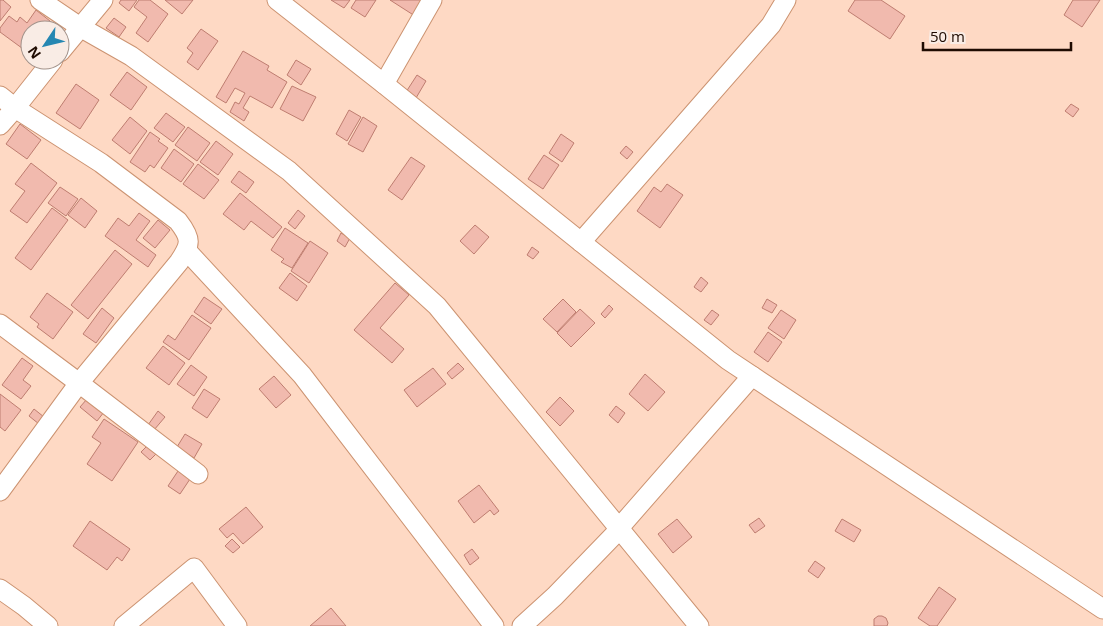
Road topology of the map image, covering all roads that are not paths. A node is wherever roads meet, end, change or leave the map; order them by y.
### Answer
1 (40, 0) edge
2 (103, 0) edge
3 (277, 0) edge
4 (432, 0) edge
5 (786, 0) edge
6 (80, 27) junction
7 (70, 40) edge
8 (46, 70) edge
9 (384, 84) junction
10 (0, 96) edge
11 (15, 108) junction
12 (0, 126) edge
13 (581, 242) junction
14 (187, 251) junction
15 (0, 324) edge
16 (752, 376) junction
17 (80, 383) junction
18 (198, 474) dead end
19 (0, 491) edge
20 (619, 528) junction
21 (0, 589) edge
22 (1103, 609) edge
23 (48, 626) edge
24 (124, 626) edge
25 (237, 626) edge
26 (494, 626) edge
27 (522, 626) edge
28 (699, 626) edge

1 - 6 street
2 - 6 street
3 - 9 street
4 - 9 street
5 - 13 street
6 - 7 street
6 - 20 street
8 - 11 street
9 - 13 street
10 - 11 street
11 - 12 street
11 - 14 street
13 - 16 street
14 - 17 street
14 - 26 street
15 - 17 street
16 - 20 street
16 - 22 street
17 - 18 street
17 - 19 street
20 - 27 street
20 - 28 street
21 - 23 street
24 - 25 street

